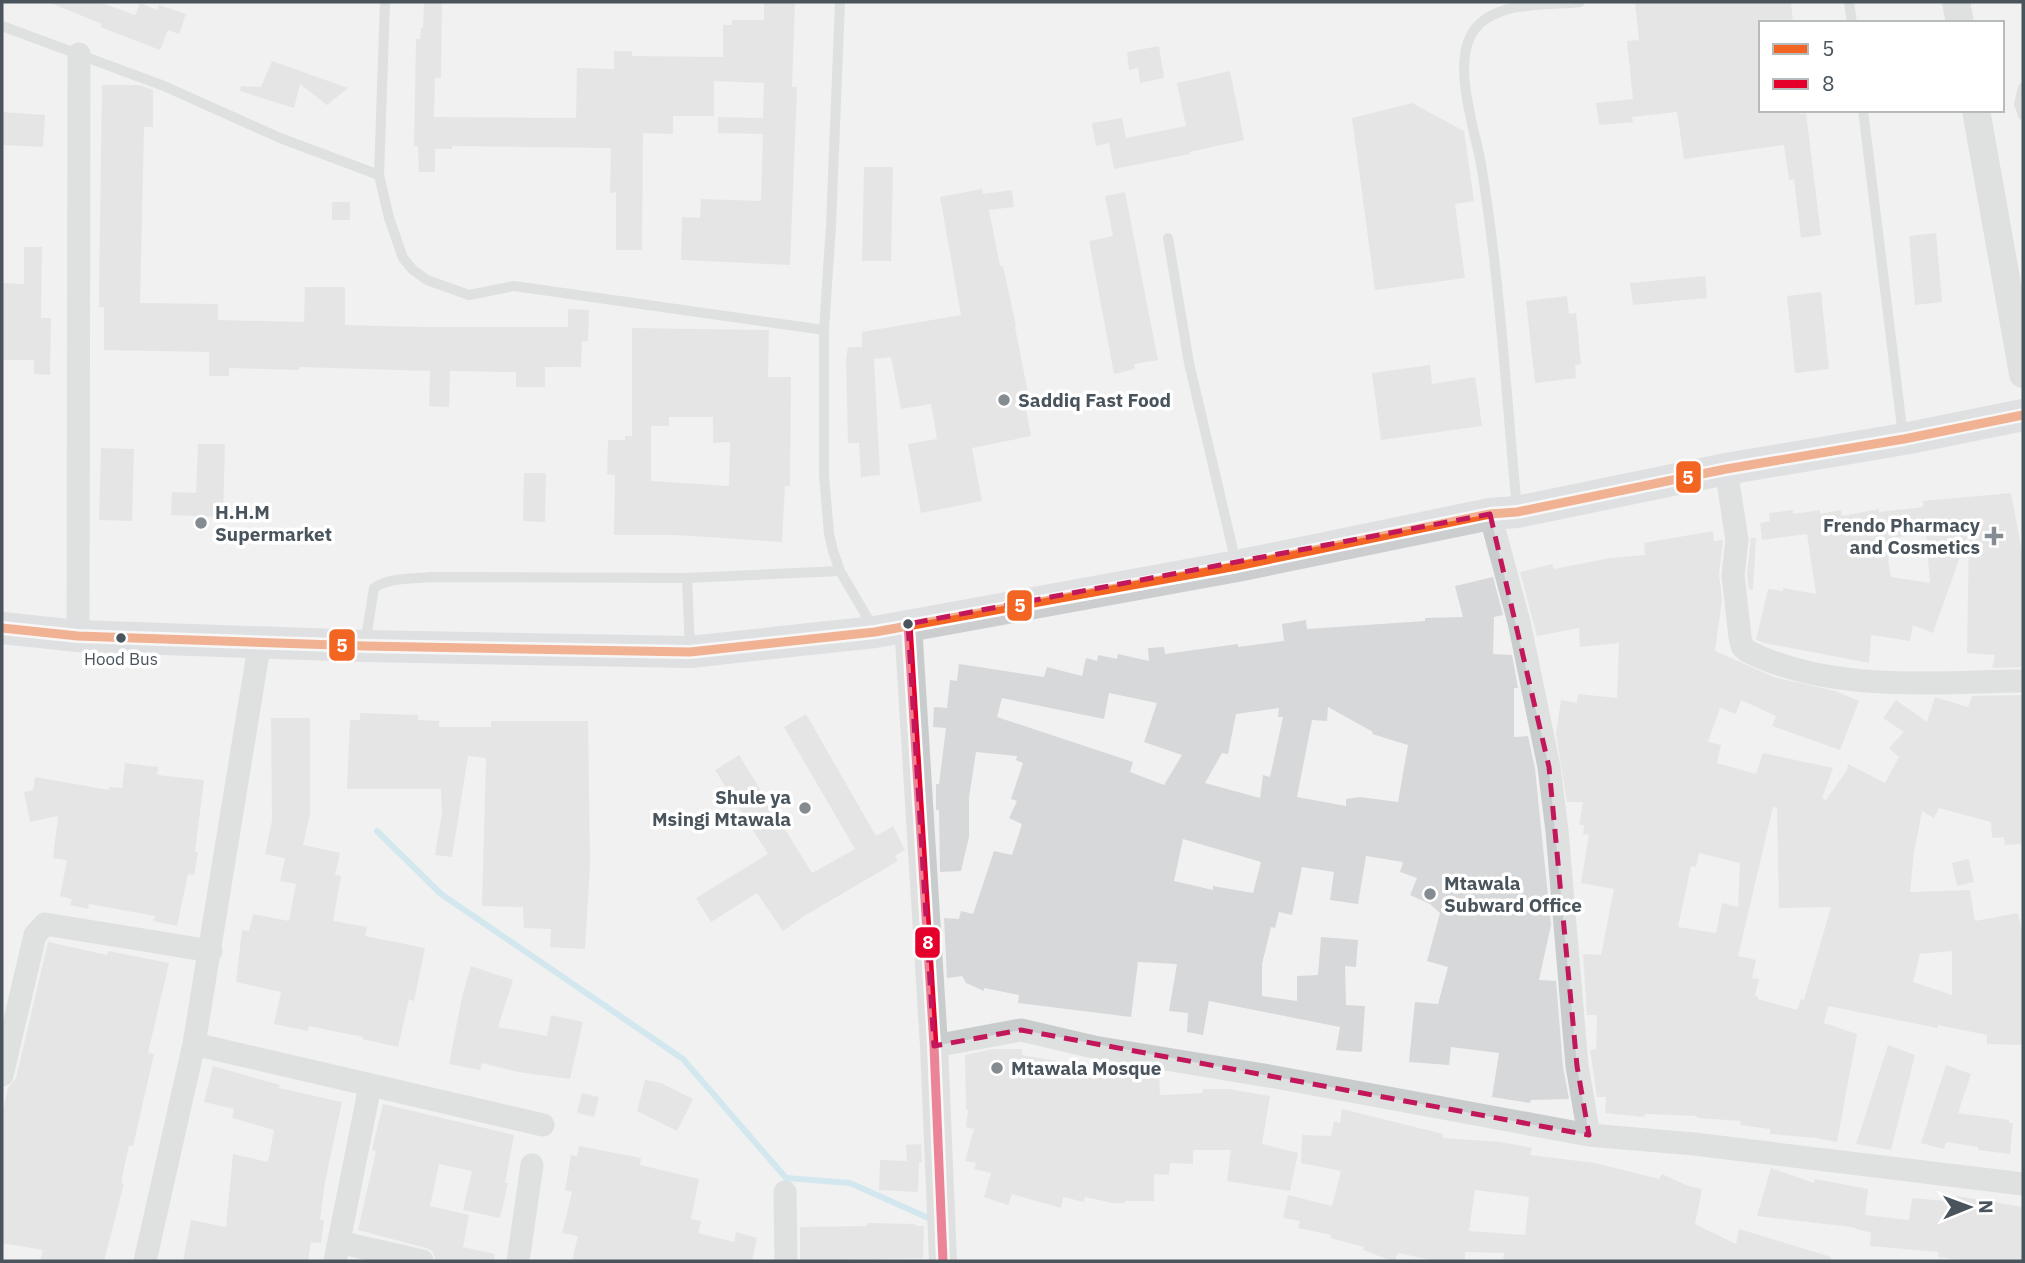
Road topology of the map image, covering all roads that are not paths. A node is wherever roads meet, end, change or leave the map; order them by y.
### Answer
1 (385, 2) edge
2 (839, 2) edge
3 (1580, 2) edge
4 (1849, 2) edge
5 (1956, 2) edge
6 (1852, 21) edge
7 (1960, 21) edge
8 (2, 26) edge
9 (79, 54) junction
10 (2023, 88) edge
11 (1863, 112) edge
12 (1976, 112) edge
13 (2023, 115) edge
14 (379, 175) junction
15 (1168, 238) dead end
16 (824, 330) junction
17 (2023, 374) edge
18 (2023, 415) edge
19 (1904, 439) junction
20 (1726, 469) junction
21 (1504, 513) junction
22 (1237, 566) junction
23 (840, 571) junction
24 (687, 578) junction
25 (908, 624) junction
26 (2, 628) edge
27 (875, 632) junction
28 (78, 636) junction
29 (260, 641) junction
30 (365, 646) junction
31 (690, 652) junction
32 (2023, 681) edge
33 (211, 951) junction
34 (194, 1044) junction
35 (934, 1046) junction
36 (2, 1075) edge
37 (370, 1086) junction
38 (543, 1125) dead end
39 (1589, 1135) junction
40 (532, 1165) dead end
41 (2023, 1184) edge
42 (785, 1192) dead end
43 (337, 1252) edge
44 (145, 1261) edge
45 (422, 1261) edge
46 (518, 1261) edge
47 (786, 1261) edge
48 (943, 1261) edge

1 - 14 lane
2 - 16 lane
3 - 21 lane
4 - 6 lane
5 - 7 street
8 - 9 lane
9 - 14 lane
9 - 28 street
10 - 13 lane
11 - 19 lane
12 - 17 street
14 - 16 lane
15 - 22 lane
16 - 23 lane
18 - 19 main road
19 - 20 main road
20 - 21 main road
20 - 32 street
21 - 22 main road
21 - 39 street
22 - 25 main road
23 - 24 lane
23 - 27 lane
24 - 30 lane
24 - 31 lane
25 - 27 main road
25 - 35 street
26 - 28 main road
27 - 31 main road
28 - 29 main road
29 - 30 main road
29 - 33 street
30 - 31 main road
33 - 34 street
33 - 36 street
34 - 37 street
34 - 44 street
35 - 39 street
35 - 48 street
37 - 38 street
37 - 43 street
39 - 41 street
40 - 46 street
42 - 47 street
43 - 45 street

